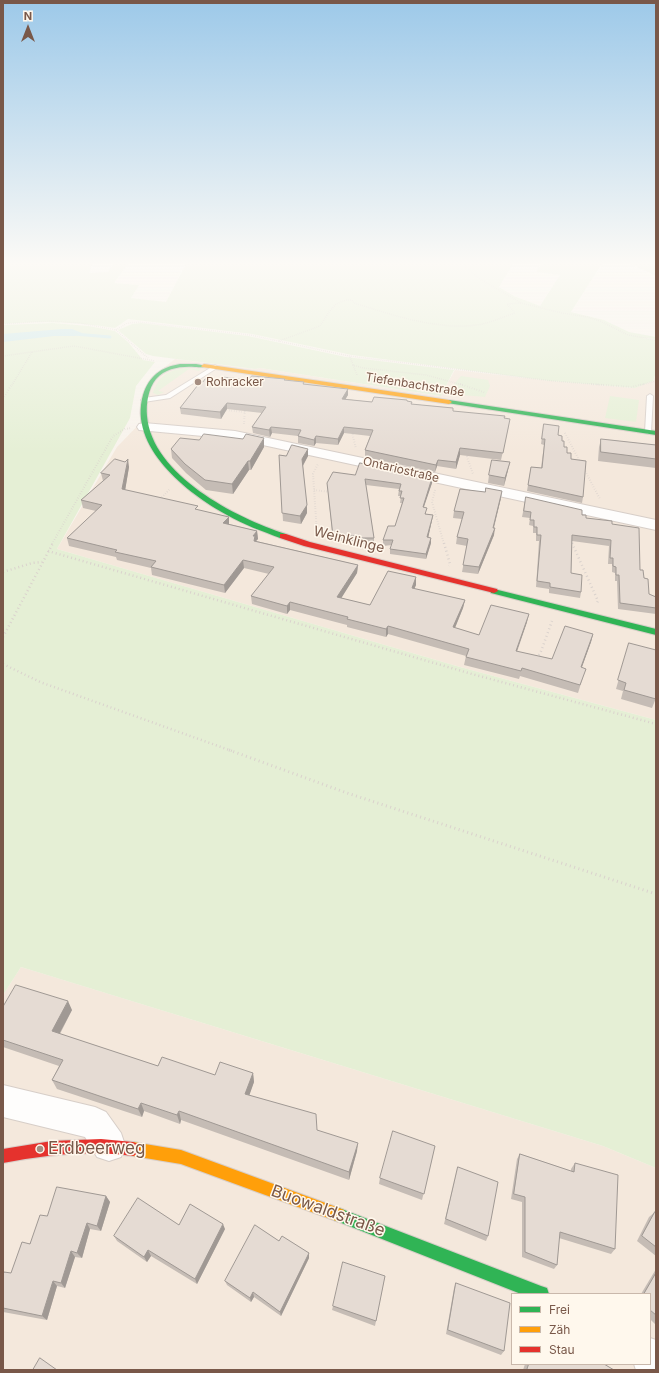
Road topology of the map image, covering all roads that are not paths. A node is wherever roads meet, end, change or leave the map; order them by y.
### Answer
1 (170, 367) joint
2 (215, 367) junction
3 (650, 396) dead end
4 (144, 400) junction
5 (144, 427) junction
6 (652, 433) edge
7 (656, 524) edge
8 (656, 632) edge
9 (3, 1101) edge
10 (109, 1145) junction
11 (3, 1156) edge
12 (538, 1293) edge

1 - 2 street, Tiefenbachstraße
1 - 4 street, Weinklinge
2 - 4 lane
2 - 6 street, Tiefenbachstraße
3 - 6 lane
4 - 5 street, Weinklinge
5 - 7 street, Ontariostraße
5 - 8 street, Weinklinge
9 - 10 street
10 - 11 street, Buowaldstraße
10 - 12 street, Buowaldstraße

